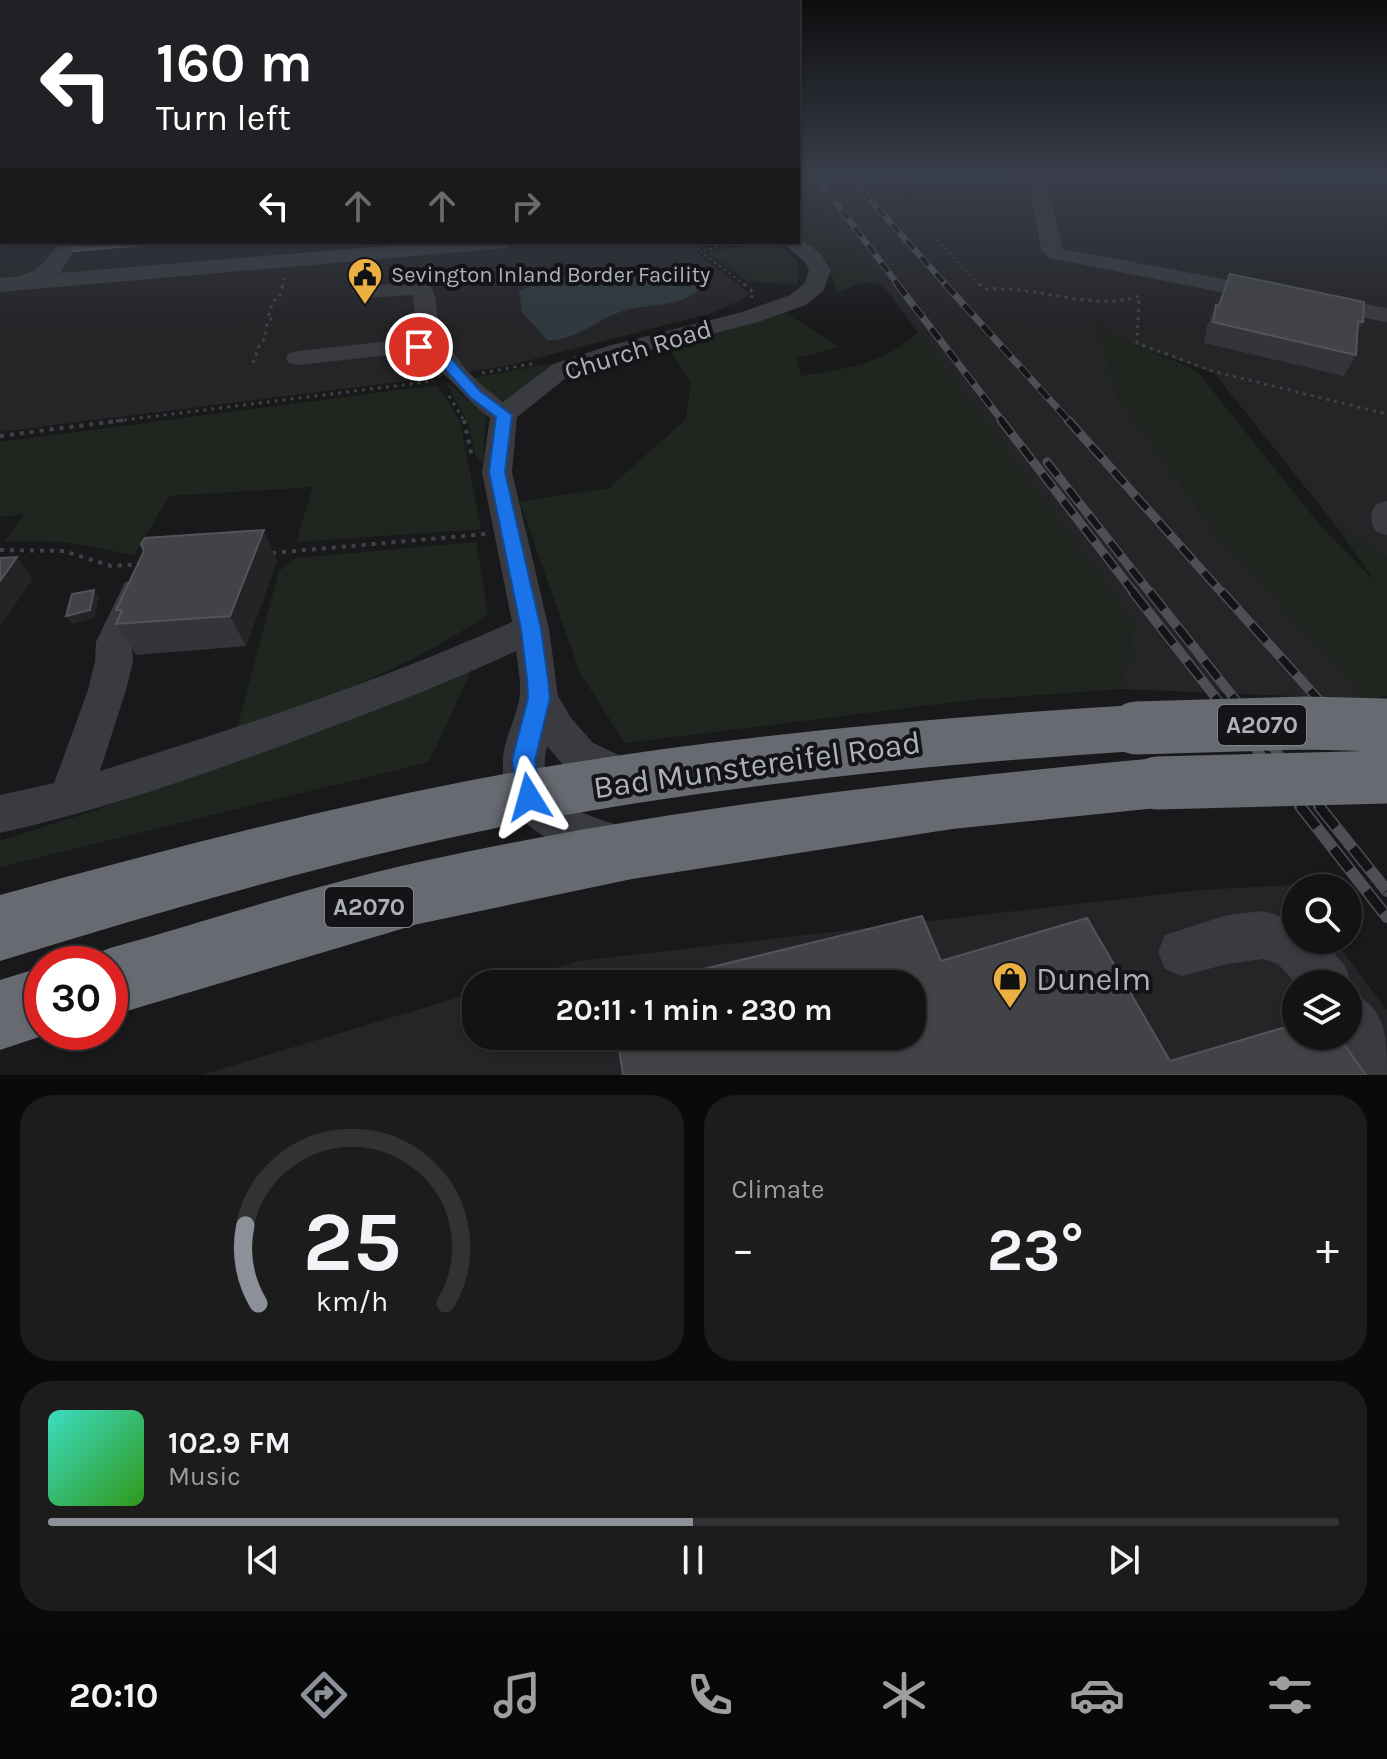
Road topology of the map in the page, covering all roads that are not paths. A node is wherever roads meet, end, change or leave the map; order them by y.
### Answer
1 (1046, 225) edge
2 (68, 244) edge
3 (482, 244) edge
4 (795, 244) edge
5 (24, 283) junction
6 (0, 285) edge
7 (363, 291) dead end
8 (1387, 315) edge
9 (298, 358) dead end
10 (447, 371) junction
11 (504, 415) junction
12 (1387, 511) edge
13 (1387, 525) edge
14 (148, 572) edge
15 (531, 629) junction
16 (539, 698) junction
17 (1387, 725) edge
18 (1387, 777) edge
19 (631, 780) junction
20 (529, 797) junction
21 (69, 799) junction
22 (0, 814) edge
23 (632, 850) junction
24 (0, 928) edge
25 (1182, 952) dead end
26 (1317, 970) edge
27 (128, 977) edge
28 (24, 1008) edge
29 (0, 1015) edge
30 (1362, 1036) edge
31 (1387, 1073) edge

1 - 8 street
2 - 5 street
3 - 5 street
4 - 11 street, Church Road
5 - 6 street
7 - 10 street
9 - 10 street
10 - 11 street
11 - 15 street
12 - 13 street
14 - 21 street
15 - 16 street
15 - 21 street
16 - 19 street
16 - 20 street
17 - 19 highway, Bad Munstereifel Road / A2070, bridge
18 - 23 highway, A2070, bridge
19 - 20 highway, Bad Munstereifel Road / A2070
20 - 23 street
20 - 24 highway, Bad Munstereifel Road / A2070
21 - 22 street
23 - 27 highway, A2070
25 - 26 street
28 - 29 highway
30 - 31 street

